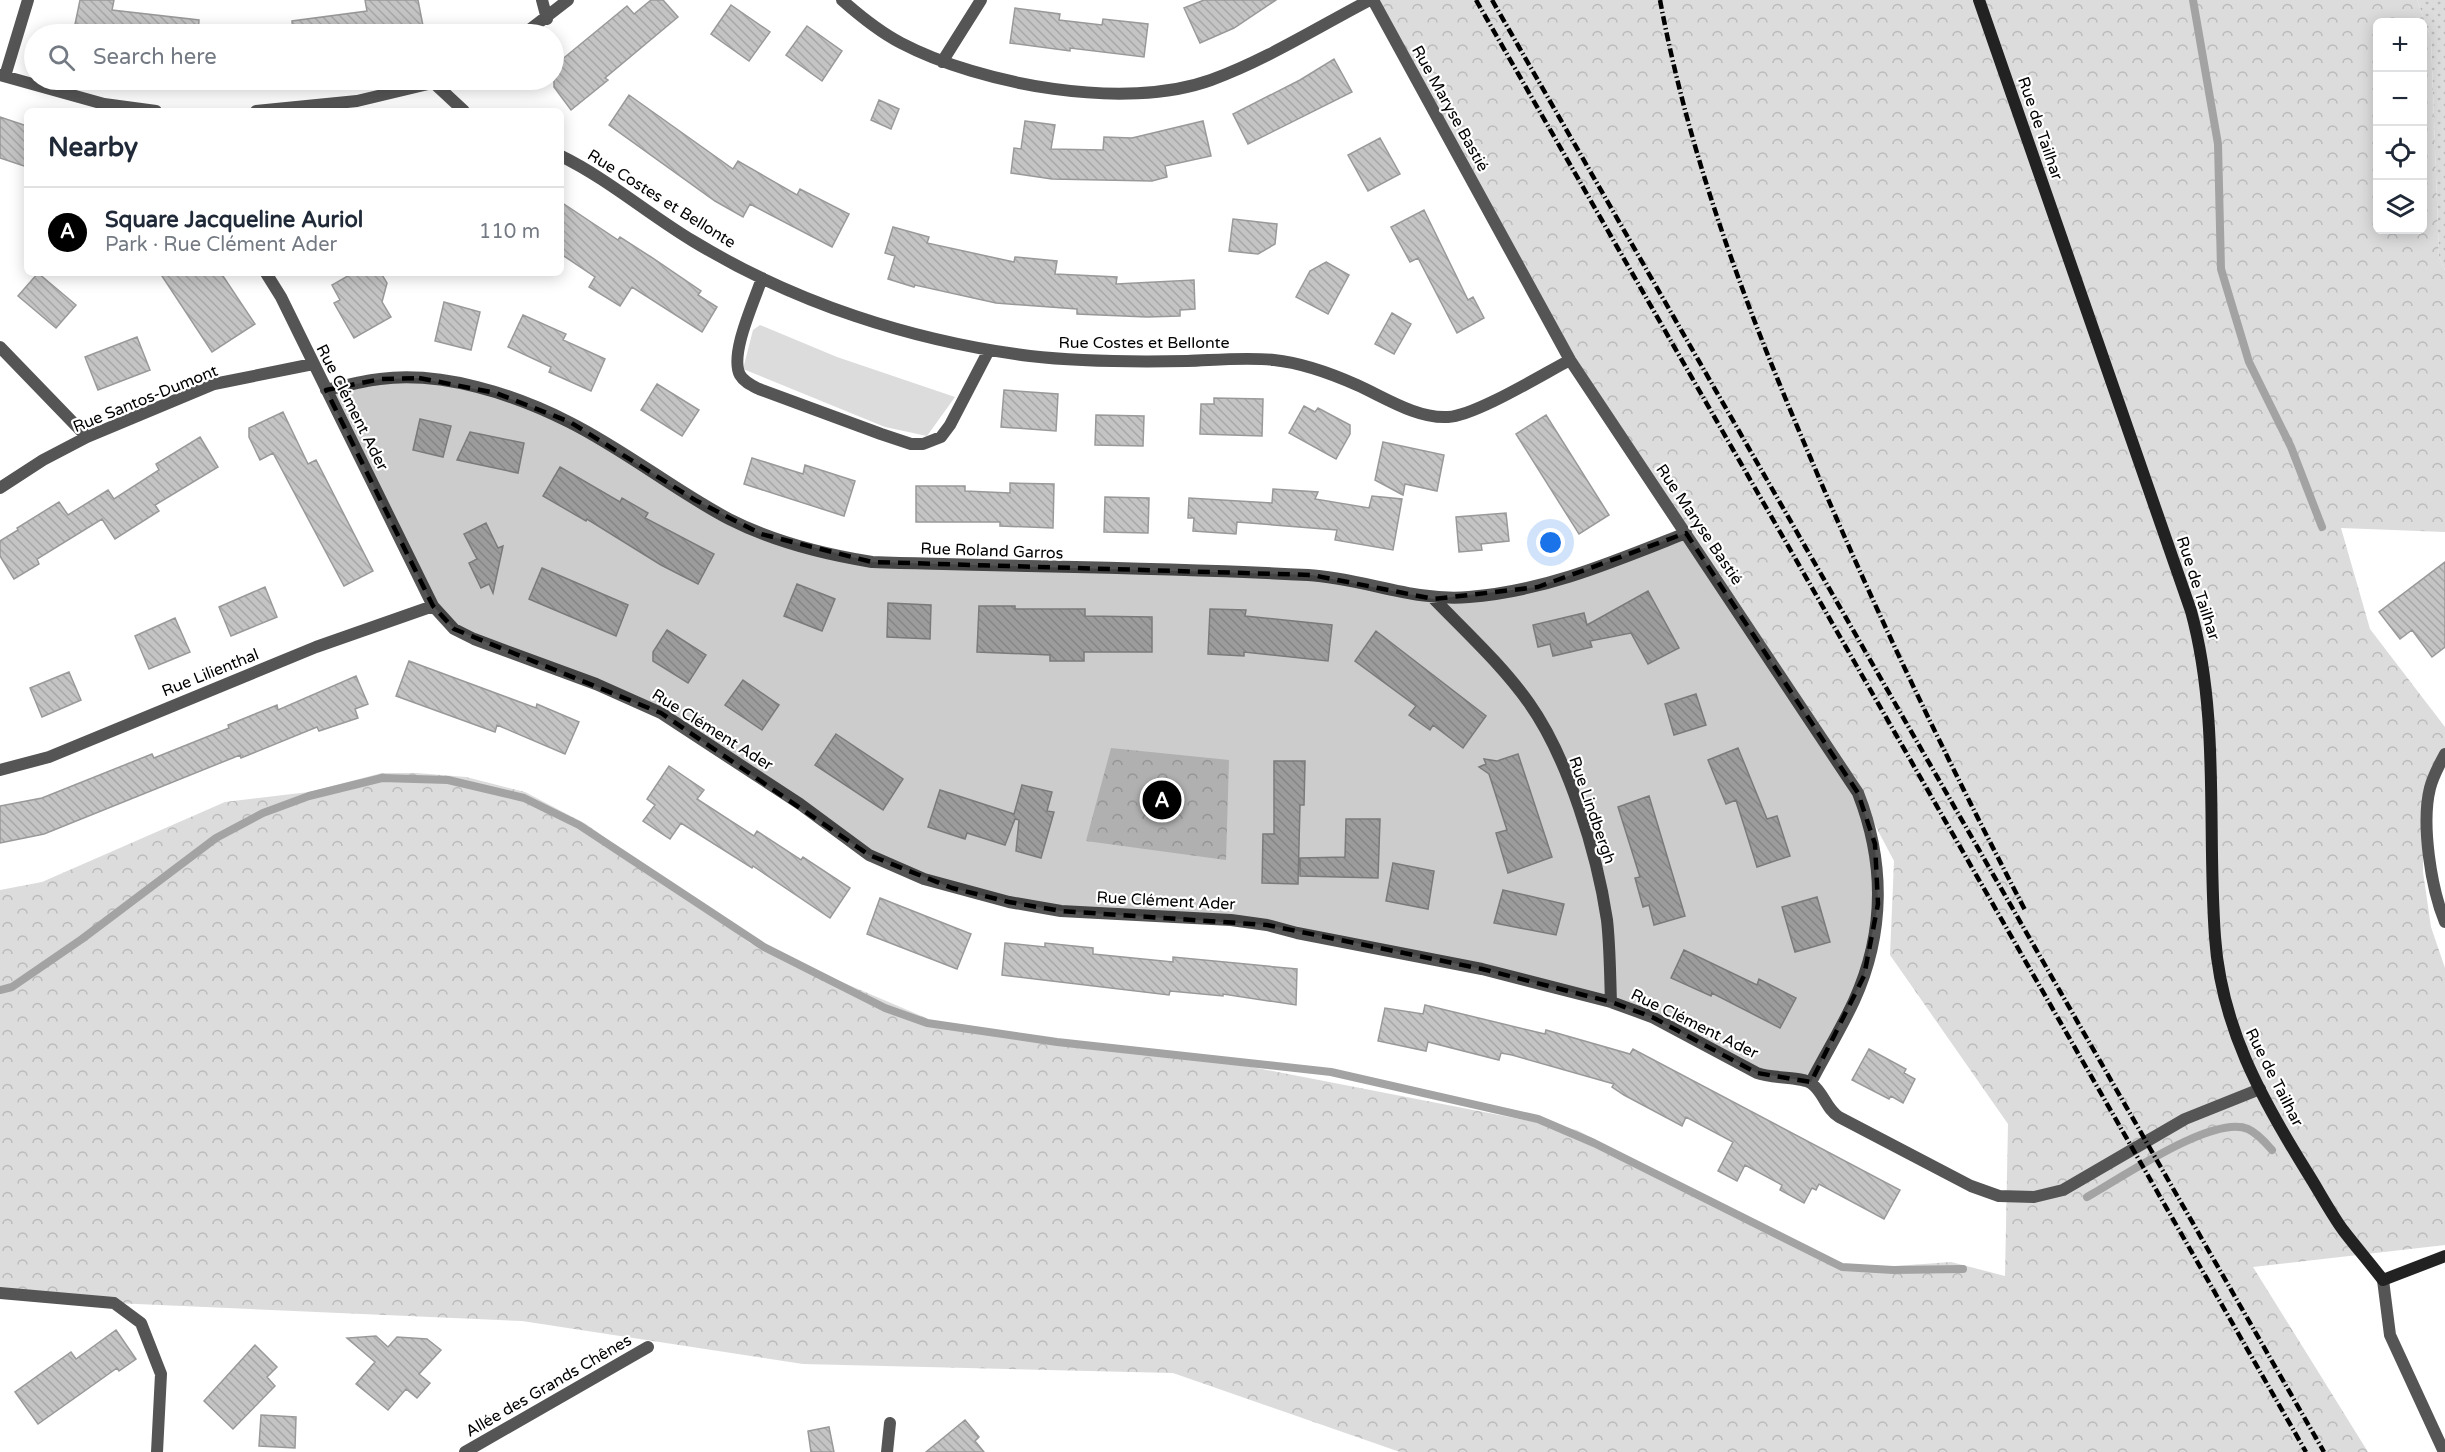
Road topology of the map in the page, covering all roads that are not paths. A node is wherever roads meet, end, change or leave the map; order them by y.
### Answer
1 (28, 0) edge
2 (542, 0) edge
3 (568, 0) edge
4 (842, 0) edge
5 (981, 0) edge
6 (1371, 0) edge
7 (1979, 0) edge
8 (547, 19) junction
9 (540, 24) edge
10 (942, 62) junction
11 (3, 75) edge
12 (24, 81) edge
13 (55, 90) edge
14 (405, 90) edge
15 (447, 90) edge
16 (134, 108) edge
17 (286, 108) edge
18 (462, 108) edge
19 (564, 158) edge
20 (268, 276) edge
21 (762, 278) junction
22 (0, 347) edge
23 (989, 350) junction
24 (1570, 360) junction
25 (313, 364) junction
26 (326, 390) junction
27 (87, 437) junction
28 (0, 488) edge
29 (1686, 533) junction
30 (1434, 599) junction
31 (433, 606) junction
32 (2445, 754) edge
33 (0, 770) edge
34 (2445, 922) edge
35 (1611, 1002) junction
36 (1811, 1082) junction
37 (2260, 1089) junction
38 (2445, 1256) edge
39 (2383, 1280) junction
40 (0, 1293) edge
41 (648, 1347) dead end
42 (890, 1424) dead end
43 (157, 1452) edge
44 (465, 1452) edge
45 (887, 1452) edge
46 (2444, 1452) edge

1 - 11 street
2 - 8 street
3 - 8 street
4 - 10 street
5 - 10 street
6 - 10 street
6 - 24 street, Rue Maryse Bastié
7 - 37 street, Rue de Tailhar
8 - 9 street
11 - 12 street
13 - 16 street
14 - 17 street
15 - 18 street
19 - 21 street, Rue Costes et Bellonte
20 - 25 street, Rue Clément Ader
21 - 23 street, Rue Costes et Bellonte
21 - 23 street
22 - 27 street
23 - 24 street, Rue Costes et Bellonte
24 - 29 street, Rue Maryse Bastié
25 - 26 street, Rue Clément Ader
25 - 27 street, Rue Santos-Dumont
26 - 30 street, Rue Roland Garros
26 - 31 street, Rue Clément Ader
27 - 28 street, Rue Santos-Dumont
29 - 30 street, Rue Roland Garros
29 - 36 street, Rue Maryse Bastié
30 - 35 street, Rue Lindbergh
31 - 33 street, Rue Lilienthal
31 - 35 street, Rue Clément Ader
32 - 34 street
35 - 36 street, Rue Clément Ader
36 - 37 street
37 - 39 street, Rue de Tailhar
38 - 39 street
39 - 46 street
40 - 43 street
41 - 44 street, Allée des Grands Chênes
42 - 45 street

